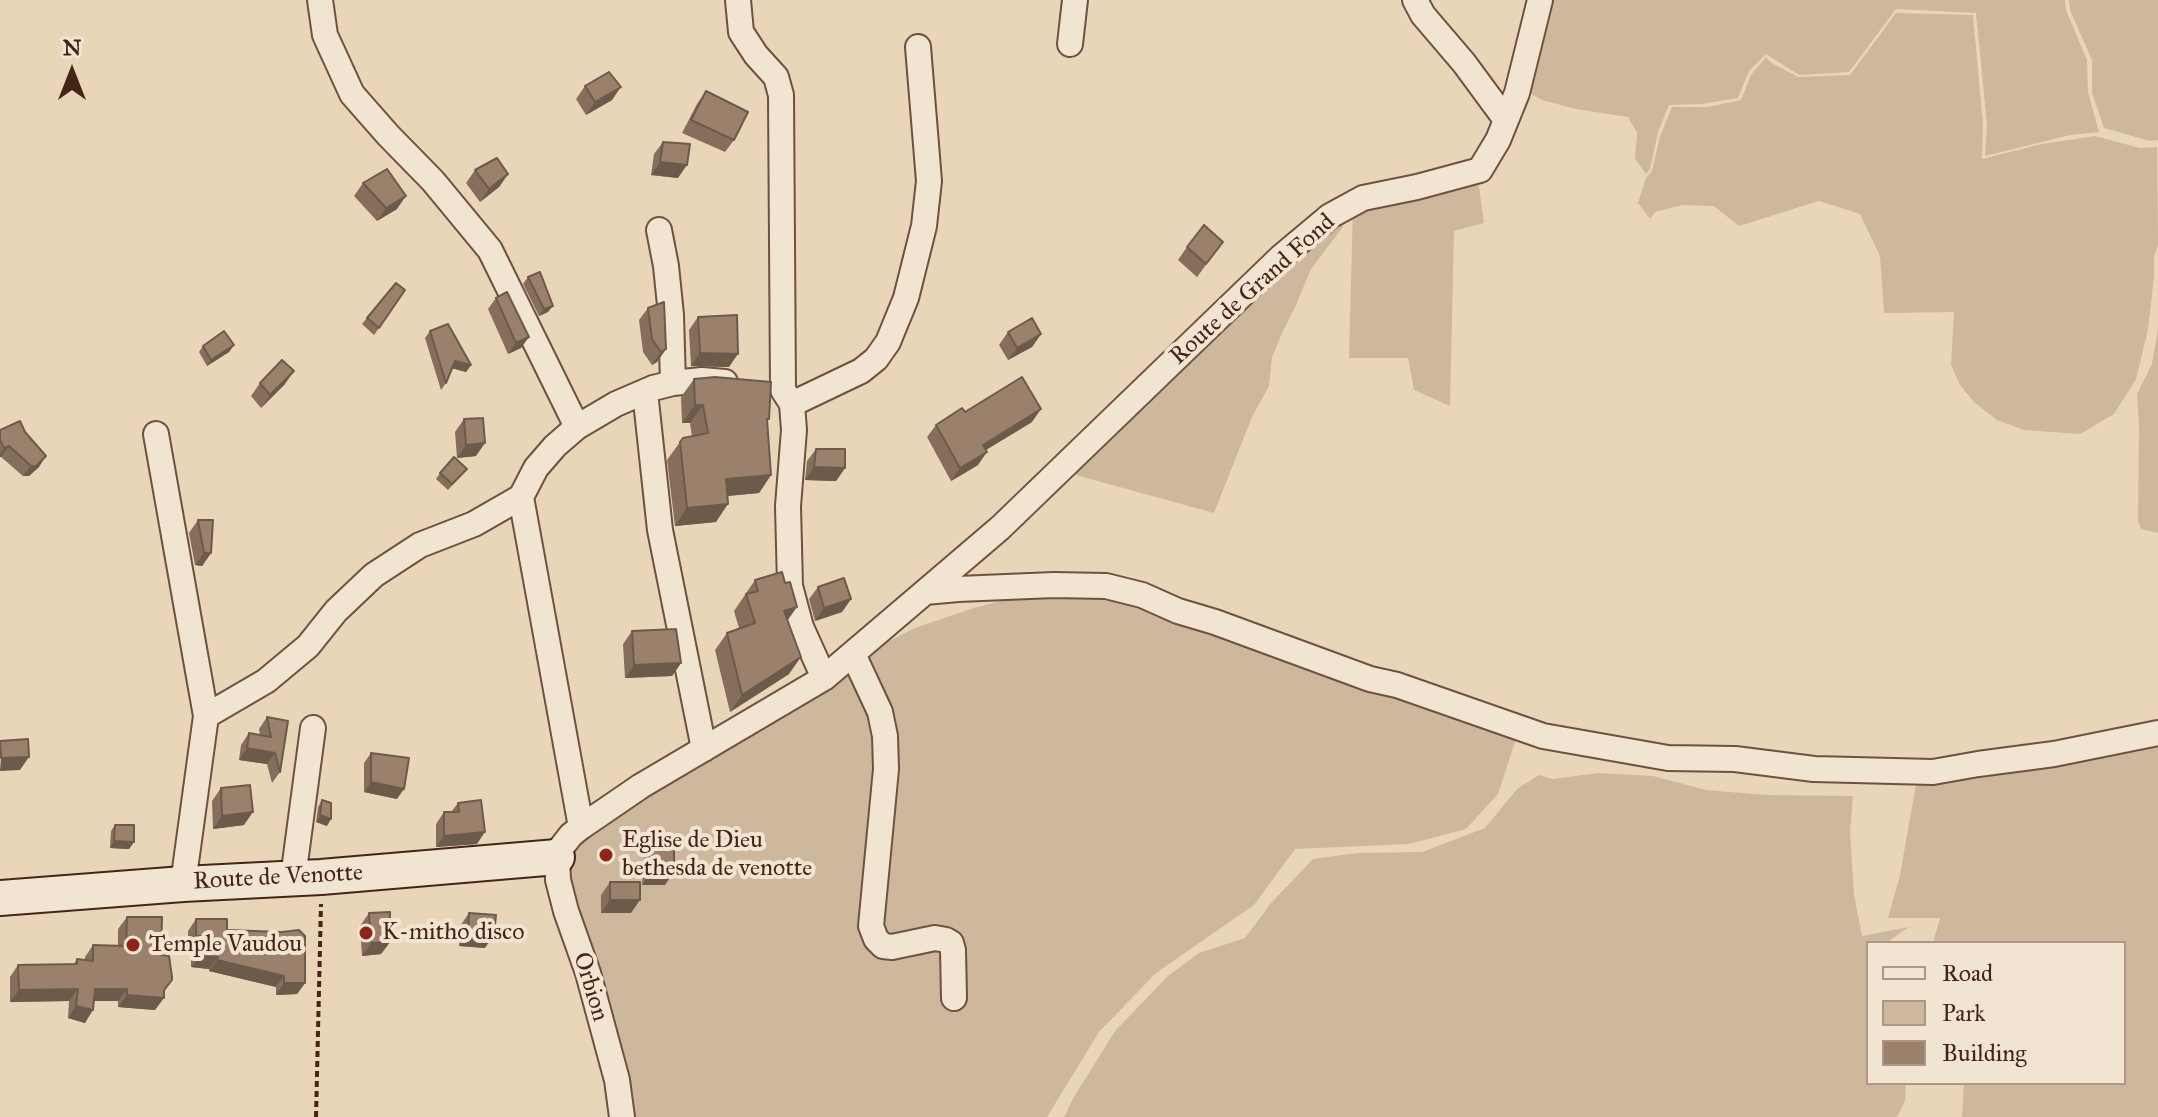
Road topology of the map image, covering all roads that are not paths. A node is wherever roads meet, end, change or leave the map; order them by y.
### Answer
1 (320, 0) edge
2 (738, 0) edge
3 (1075, 0) edge
4 (1415, 0) edge
5 (1540, 0) edge
6 (1070, 44) dead end
7 (918, 47) dead end
8 (1506, 120) junction
9 (659, 230) dead end
10 (673, 383) junction
11 (771, 390) junction
12 (645, 392) junction
13 (577, 427) junction
14 (156, 434) dead end
15 (521, 497) junction
16 (925, 592) junction
17 (853, 654) junction
18 (824, 678) junction
19 (206, 716) junction
20 (313, 728) dead end
21 (2158, 733) edge
22 (704, 749) junction
23 (581, 827) junction
24 (557, 857) junction
25 (307, 878) junction
26 (183, 884) junction
27 (0, 898) edge
28 (954, 998) dead end
29 (622, 1117) edge

1 - 13 street
2 - 11 street
3 - 6 street
4 - 8 street
5 - 8 street, Route de Grand Fond
7 - 11 street
8 - 16 street, Route de Grand Fond
9 - 10 street
10 - 11 street
10 - 12 street
11 - 18 street
12 - 13 street
12 - 22 street
13 - 15 street
14 - 19 street
15 - 19 street
15 - 23 street
16 - 17 street, Route de Grand Fond
16 - 21 street
17 - 18 street, Route de Grand Fond
17 - 28 street
18 - 22 street, Route de Grand Fond
19 - 26 street
20 - 25 street
22 - 23 street, Route de Grand Fond
23 - 24 street, Route de Grand Fond
24 - 25 street, Route de Venotte
24 - 29 street, Orbion
25 - 26 street, Route de Venotte
26 - 27 street, Route de Venotte

